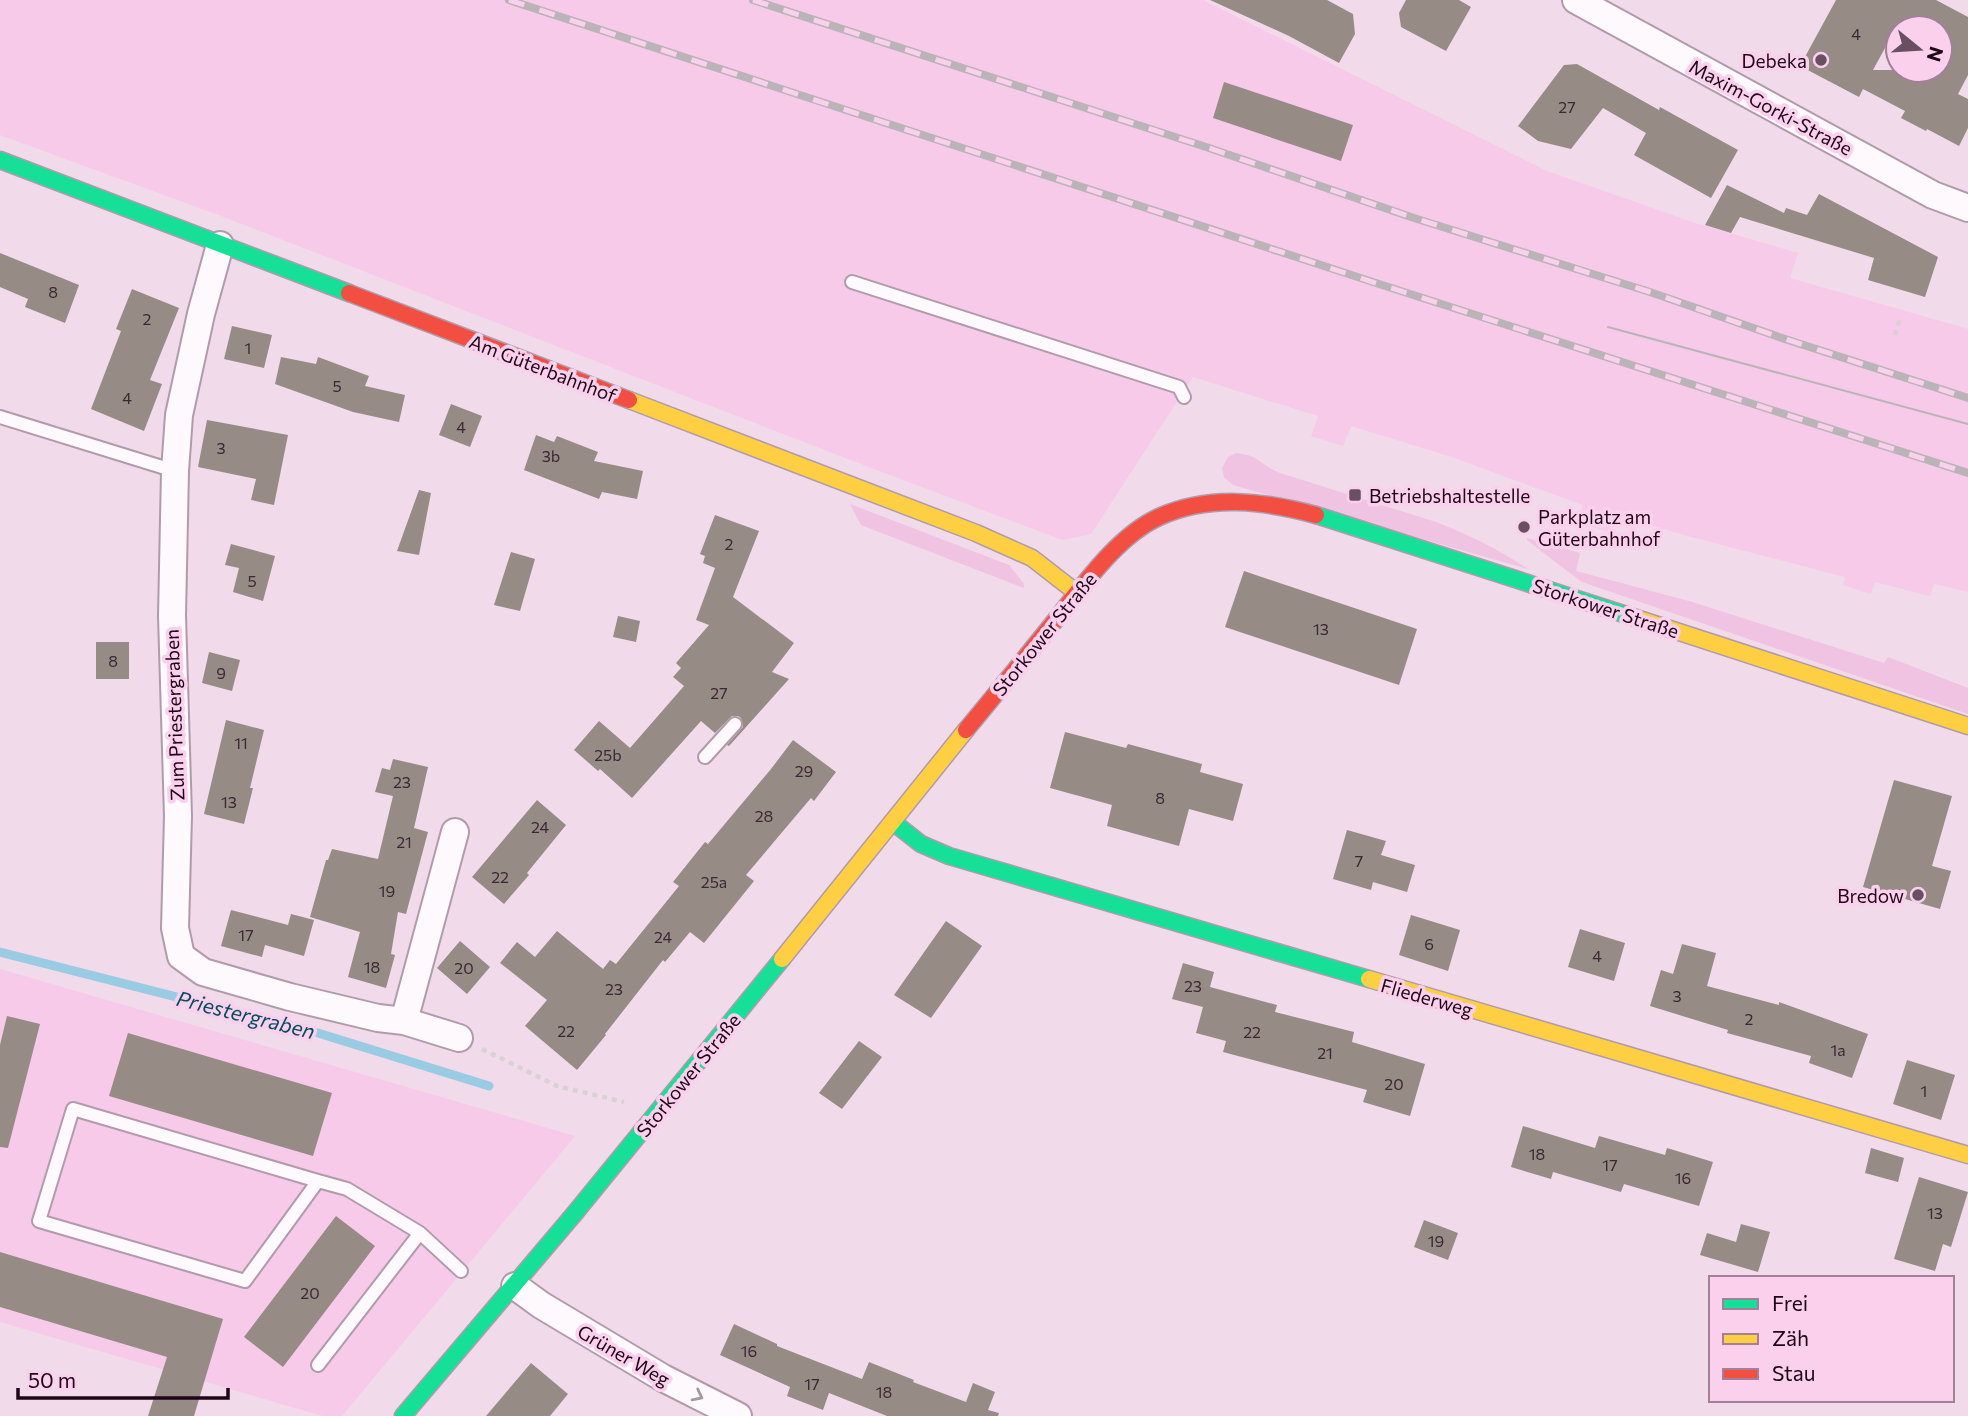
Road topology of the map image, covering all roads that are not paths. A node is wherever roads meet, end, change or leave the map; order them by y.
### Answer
1 (1576, 0) edge
2 (0, 160) edge
3 (1968, 208) edge
4 (220, 245) junction
5 (852, 282) dead end
6 (1184, 397) dead end
7 (0, 418) edge
8 (174, 471) junction
9 (1077, 593) junction
10 (735, 724) dead end
11 (1968, 726) edge
12 (705, 757) dead end
13 (893, 822) junction
14 (455, 832) dead end
15 (404, 1021) junction
16 (459, 1038) road end
17 (1968, 1155) edge
18 (318, 1181) junction
19 (420, 1233) junction
20 (461, 1271) dead end
21 (515, 1286) junction
22 (318, 1365) dead end
23 (403, 1416) edge
24 (738, 1416) edge

1 - 3 street, Maxim-Gorki-Straße
2 - 4 street, Am Güterbahnhof
4 - 8 street, Zum Priestergraben
4 - 9 street, Am Güterbahnhof
5 - 6 lane
7 - 8 lane
8 - 15 street, Zum Priestergraben
9 - 11 street, Storkower Straße
9 - 13 street, Storkower Straße
10 - 12 lane
13 - 17 street, Fliederweg
13 - 21 street, Storkower Straße
14 - 15 street
15 - 16 street, Zum Priestergraben
18 - 18 lane
18 - 19 lane
19 - 20 lane
19 - 22 lane
21 - 23 street, Storkower Straße
21 -> 24 street, Grüner Weg

